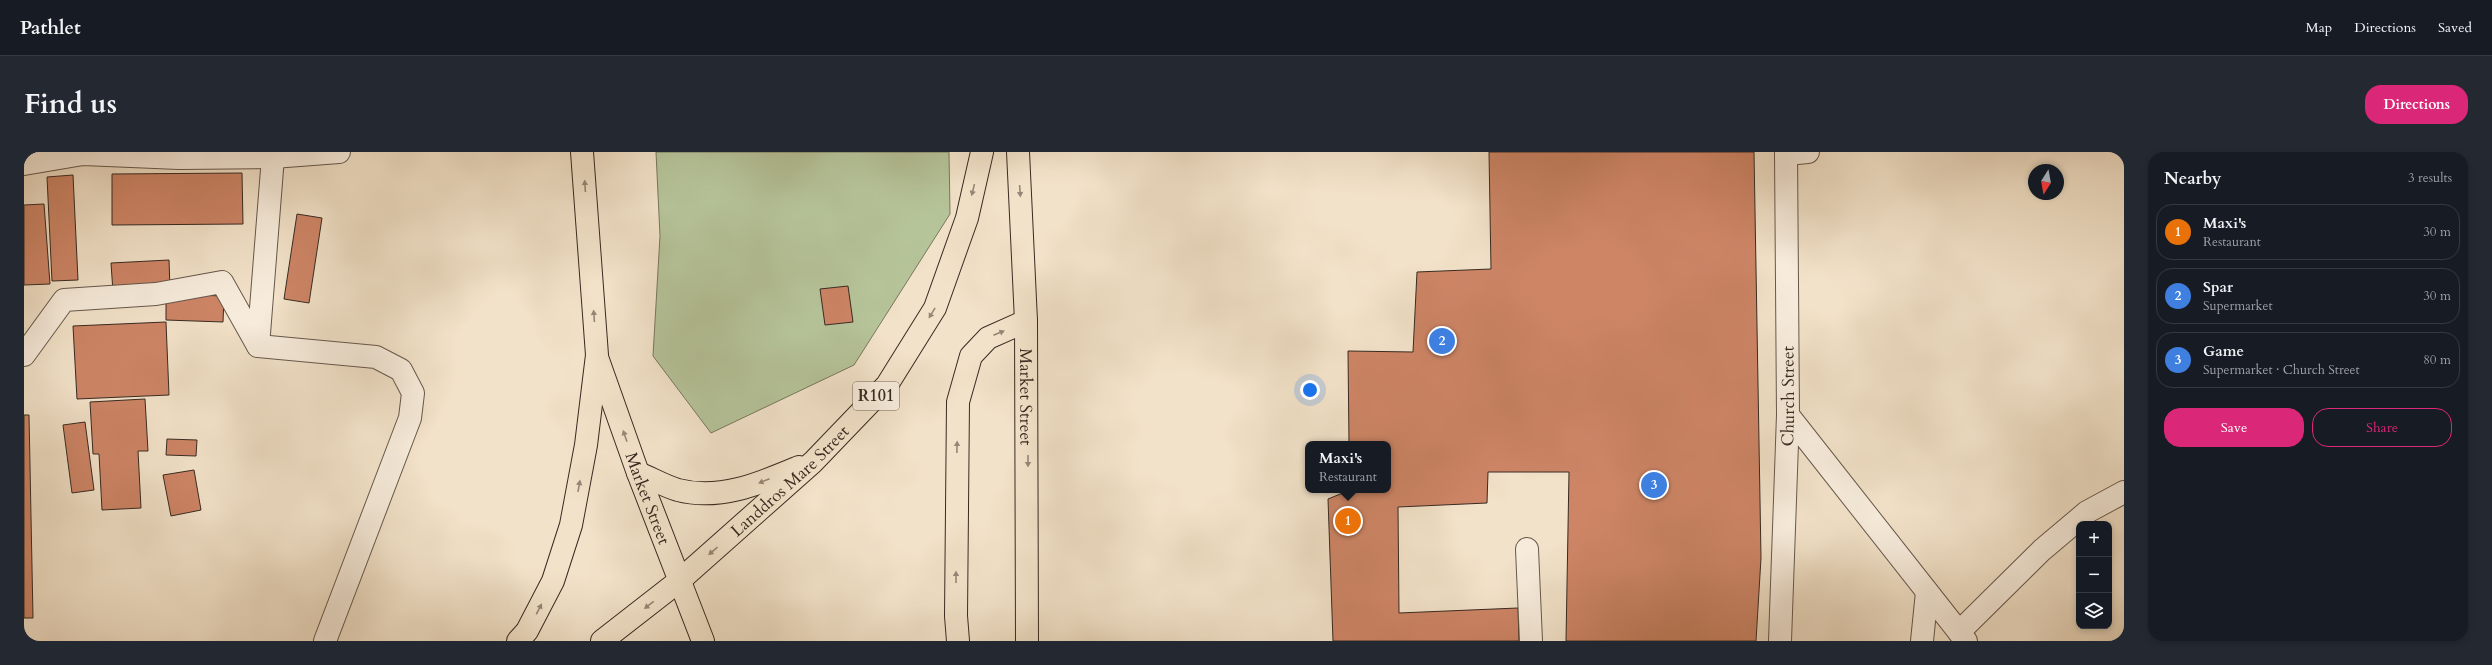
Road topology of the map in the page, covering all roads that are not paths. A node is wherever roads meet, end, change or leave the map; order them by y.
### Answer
1 (339, 152) edge
2 (582, 152) edge
3 (982, 152) edge
4 (1018, 152) edge
5 (1808, 152) edge
6 (1786, 153) edge
7 (273, 157) junction
8 (24, 164) edge
9 (1026, 321) junction
10 (258, 346) junction
11 (24, 355) edge
12 (597, 355) junction
13 (1788, 415) junction
14 (813, 462) junction
15 (638, 473) junction
16 (2124, 492) edge
17 (1527, 549) dead end
18 (679, 581) junction
19 (1927, 592) junction
20 (1962, 636) edge
21 (325, 641) edge
22 (518, 641) edge
23 (602, 641) edge
24 (703, 641) edge
25 (958, 641) edge
26 (1027, 641) edge
27 (1531, 641) edge
28 (1780, 641) edge
29 (1922, 641) edge

1 - 7 street
12 -> 2 main road
3 -> 14 main road, Landdros Mare Street / R101
4 -> 9 main road, Market Street
5 - 6 street
6 - 13 street, Church Street
7 - 8 street
7 - 10 street
25 -> 9 main road
9 -> 26 main road, Market Street
10 - 11 street
10 - 21 street
15 -> 12 main road, Market Street
22 -> 12 main road
13 - 19 street
13 - 28 street, Church Street
14 -> 15 main road
14 -> 18 main road, Landdros Mare Street / R101
15 - 18 main road, Market Street
16 - 20 street
17 - 27 street
18 -> 23 main road, Landdros Mare Street / R101
18 - 24 main road, Market Street
19 - 20 street
19 - 29 street

